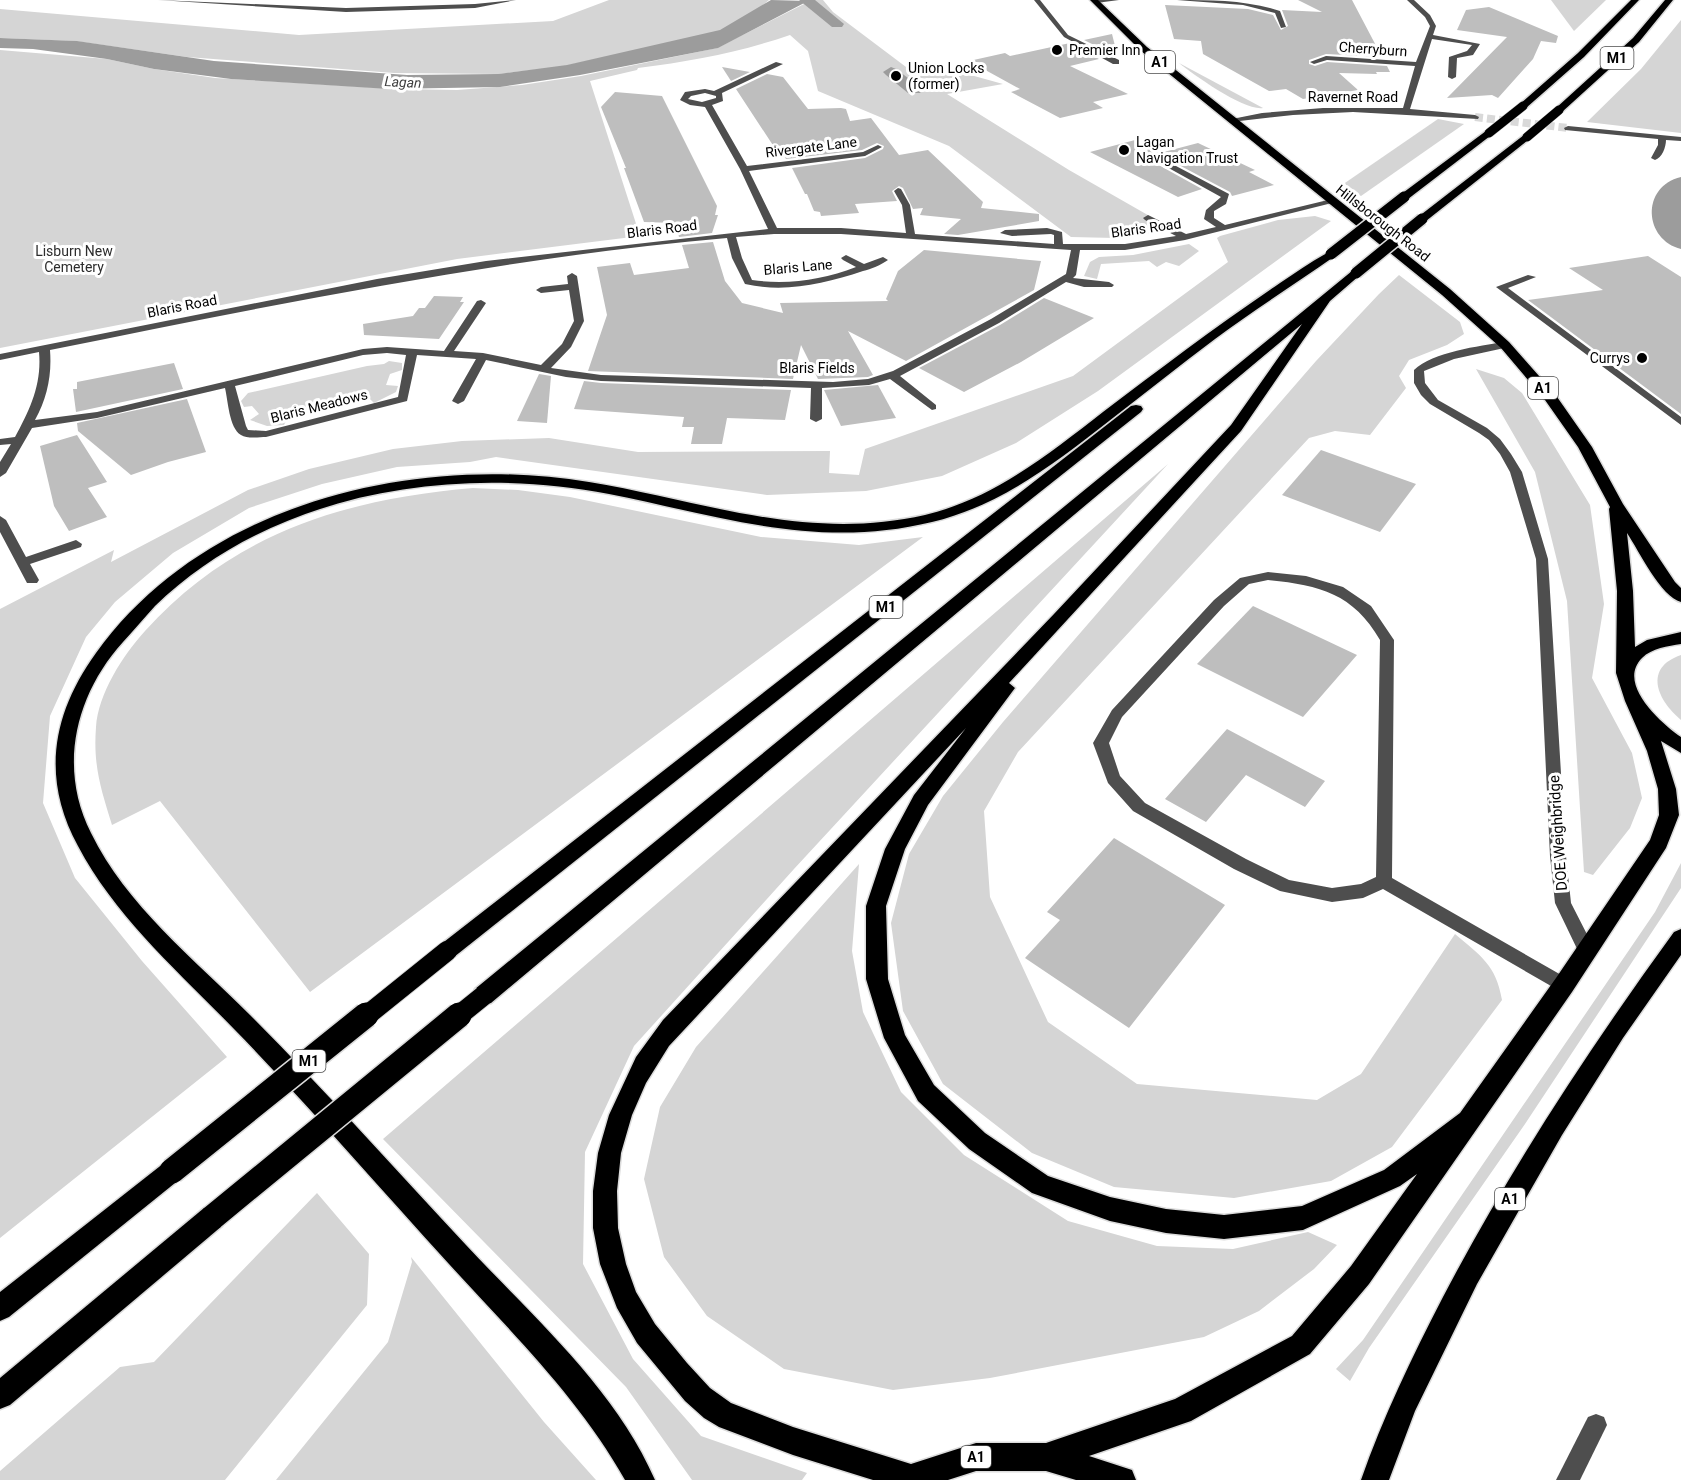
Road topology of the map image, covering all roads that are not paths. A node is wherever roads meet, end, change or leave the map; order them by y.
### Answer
1 (161, 0) edge
2 (308, 0) edge
3 (513, 0) edge
4 (1037, 0) edge
5 (1116, 0) edge
6 (1179, 0) edge
7 (1410, 0) edge
8 (1635, 0) edge
9 (1669, 0) edge
10 (186, 1) edge
11 (1095, 1) edge
12 (296, 8) junction
13 (1282, 27) dead end
14 (1430, 37) junction
15 (1315, 58) dead end
16 (1116, 62) dead end
17 (779, 64) dead end
18 (1419, 64) junction
19 (1452, 76) dead end
20 (715, 93) junction
21 (707, 104) junction
22 (1406, 110) junction
23 (1475, 117) tunnel mouth
24 (1231, 120) junction
25 (1568, 128) tunnel mouth
26 (1662, 137) junction
27 (1681, 139) edge
28 (878, 147) dead end
29 (1655, 158) dead end
30 (1159, 159) dead end
31 (744, 169) junction
32 (898, 191) dead end
33 (1332, 202) junction
34 (1148, 218) dead end
35 (948, 228) dead end
36 (1224, 228) junction
37 (774, 231) junction
38 (731, 234) junction
39 (910, 235) junction
40 (1185, 237) junction
41 (1058, 247) junction
42 (1076, 248) junction
43 (1327, 257) junction
44 (846, 258) dead end
45 (883, 260) dead end
46 (864, 268) junction
47 (1531, 277) dead end
48 (541, 290) dead end
49 (1324, 301) junction
50 (481, 303) dead end
51 (1505, 345) junction
52 (44, 348) junction
53 (412, 352) junction
54 (448, 353) junction
55 (483, 356) junction
56 (0, 357) edge
57 (545, 368) junction
58 (891, 374) junction
59 (229, 384) junction
60 (817, 385) junction
61 (458, 401) dead end
62 (932, 407) dead end
63 (816, 419) dead end
64 (1681, 422) edge
65 (27, 425) junction
66 (18, 440) junction
67 (0, 442) edge
68 (0, 473) edge
69 (1616, 504) junction
70 (0, 520) edge
71 (75, 543) dead end
72 (24, 562) junction
73 (32, 580) dead end
74 (1681, 597) edge
75 (1060, 618) junction
76 (1681, 638) edge
77 (1625, 673) junction
78 (1637, 708) junction
79 (1681, 746) edge
80 (1384, 880) junction
81 (1681, 938) edge
82 (1586, 950) junction
83 (1564, 985) junction
84 (1471, 1119) junction
85 (0, 1308) edge
86 (0, 1395) edge
87 (1596, 1425) dead end
88 (1046, 1457) junction
89 (907, 1478) edge
90 (641, 1480) edge
91 (1122, 1480) edge
92 (1375, 1480) edge
93 (1568, 1480) edge

1 - 10 street
2 - 12 street
3 - 12 street
4 - 16 street
5 - 11 street
6 - 13 street
7 - 14 street
8 - 43 highway, M1, bridge
9 - 49 highway, M1, bridge
10 - 12 street
11 - 24 highway, Hillsborough Road / A1
14 - 18 street
14 - 19 street
15 - 18 street, Cherryburn
17 - 20 street
18 - 22 street
20 - 21 street
20 - 21 street
21 - 31 street
22 - 23 street, Ravernet Road
22 - 24 street, Ravernet Road
24 - 33 highway, Hillsborough Road / A1
25 - 26 street
26 - 27 street
26 - 29 street
28 - 31 street, Rivergate Lane
30 - 36 street
31 - 37 street
32 - 39 street
33 - 36 street, Blaris Road
33 - 51 highway, Hillsborough Road / A1
34 - 40 street
35 - 41 street
36 - 40 street, Blaris Road
37 - 38 street, Blaris Road
37 - 39 street, Blaris Road
38 - 46 street, Blaris Lane
38 - 52 street, Blaris Road
39 - 41 street, Blaris Road
40 - 42 street, Blaris Road
41 - 42 street, Blaris Road
42 - 58 street, Blaris Fields
43 - 85 highway, M1, bridge
43 - 90 highway
44 - 46 street, Blaris Lane
45 - 46 street, Blaris Lane
47 - 64 street
48 - 57 street
49 - 75 highway
49 - 86 highway, M1, bridge
50 - 54 street
51 - 69 highway, Hillsborough Road / A1
51 - 82 street, DOE Weighbridge
52 - 56 street, Blaris Road
52 - 65 street
53 - 54 street
53 - 59 street
53 - 59 street, Blaris Meadows
54 - 55 street
55 - 57 street, Blaris Fields
55 - 61 street
57 - 60 street, Blaris Fields
58 - 60 street, Blaris Fields
58 - 62 street
59 - 65 street
60 - 63 street
65 - 66 street
66 - 67 street
66 - 68 street
69 - 74 highway, A1
69 - 77 highway, A1
70 - 72 street
71 - 72 street
72 - 73 street
75 - 84 highway
75 - 89 highway
76 - 77 highway
77 - 78 highway, A1
78 - 79 highway, A1
78 - 82 highway, A1
80 - 80 street
80 - 83 street
81 - 92 highway, A1
82 - 83 highway, A1
83 - 84 highway, A1
84 - 88 highway, A1
87 - 93 street
88 - 89 highway, A1
88 - 91 highway, A1

